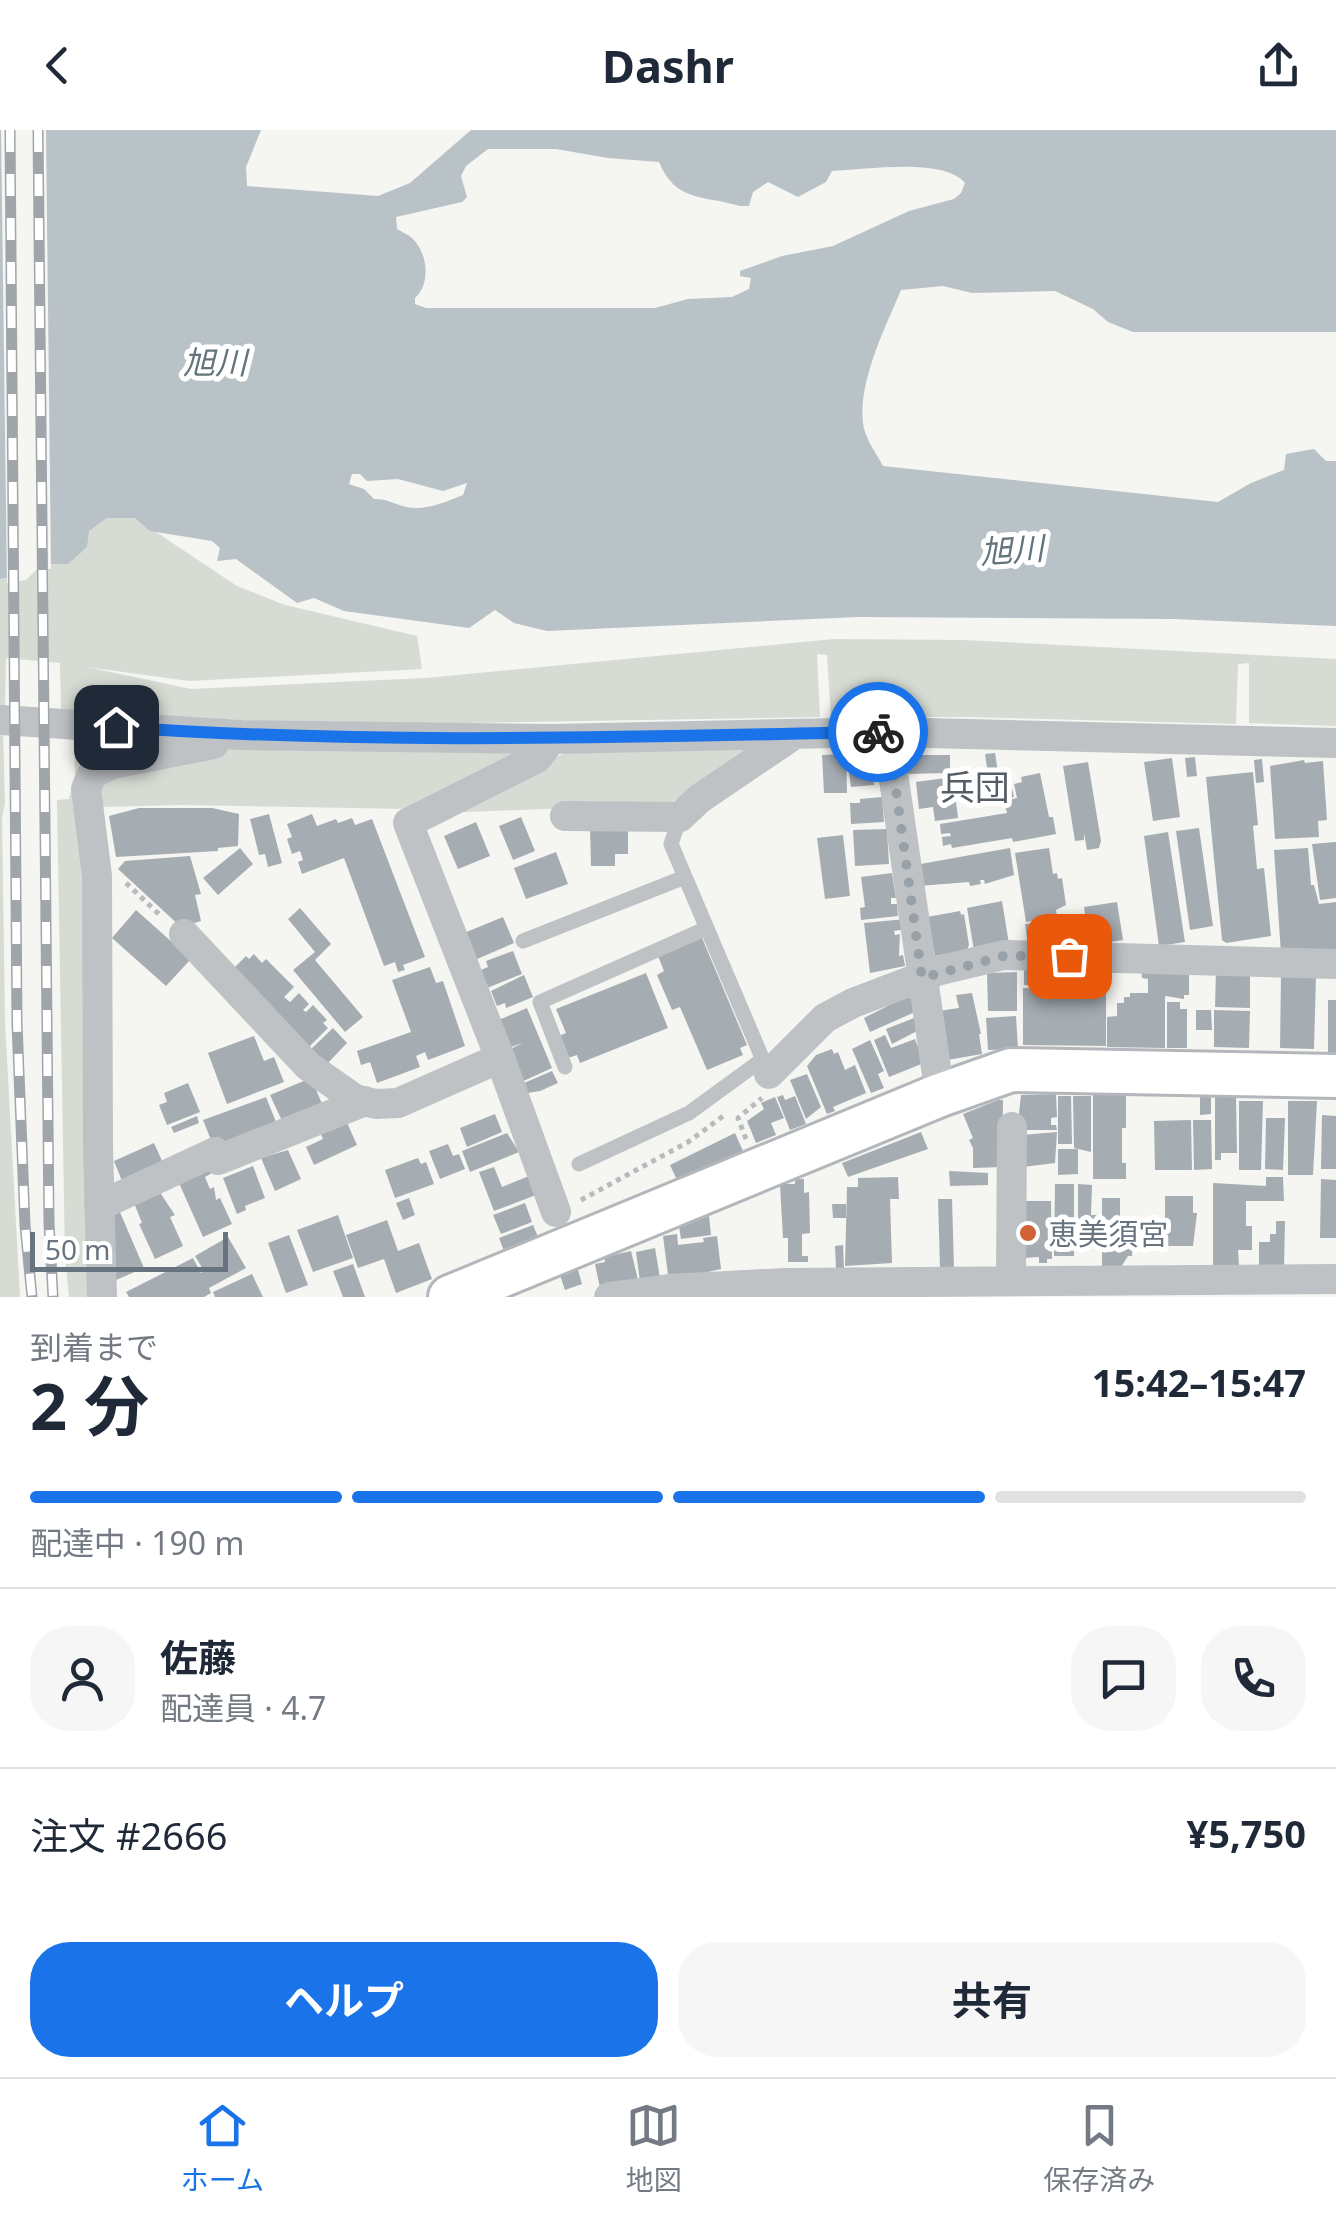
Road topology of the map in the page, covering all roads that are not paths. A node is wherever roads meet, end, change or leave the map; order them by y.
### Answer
1 (0, 720) edge
2 (888, 732) junction
3 (796, 734) junction
4 (241, 735) junction
5 (552, 739) junction
6 (1336, 743) edge
7 (565, 816) dead end
8 (680, 817) junction
9 (685, 877) junction
10 (707, 928) junction
11 (184, 934) road end
12 (523, 941) dead end
13 (1336, 964) edge
14 (922, 978) junction
15 (500, 1058) junction
16 (565, 1067) dead end
17 (766, 1067) junction
18 (1336, 1076) edge
19 (940, 1094) junction
20 (364, 1101) junction
21 (1012, 1126) dead end
22 (579, 1164) dead end
23 (98, 1206) junction
24 (556, 1212) road end
25 (1336, 1280) edge
26 (1014, 1286) edge
27 (791, 1290) edge
28 (464, 1295) edge
29 (102, 1297) edge
30 (608, 1297) edge

1 - 4 street
2 - 3 street
2 - 6 street
2 - 14 street
3 - 5 street
3 - 8 street
4 - 5 street
4 - 23 street
5 - 15 street
7 - 8 street
8 - 9 lane
9 - 10 lane
9 - 12 lane
10 - 16 lane
10 - 17 lane
11 - 20 street
13 - 14 street
14 - 17 street
14 - 19 street
15 - 20 street
15 - 24 street
17 - 22 lane
18 - 19 street
19 - 28 street
20 - 23 street
21 - 26 street
23 - 29 street
25 - 26 street
26 - 27 street
27 - 30 street

